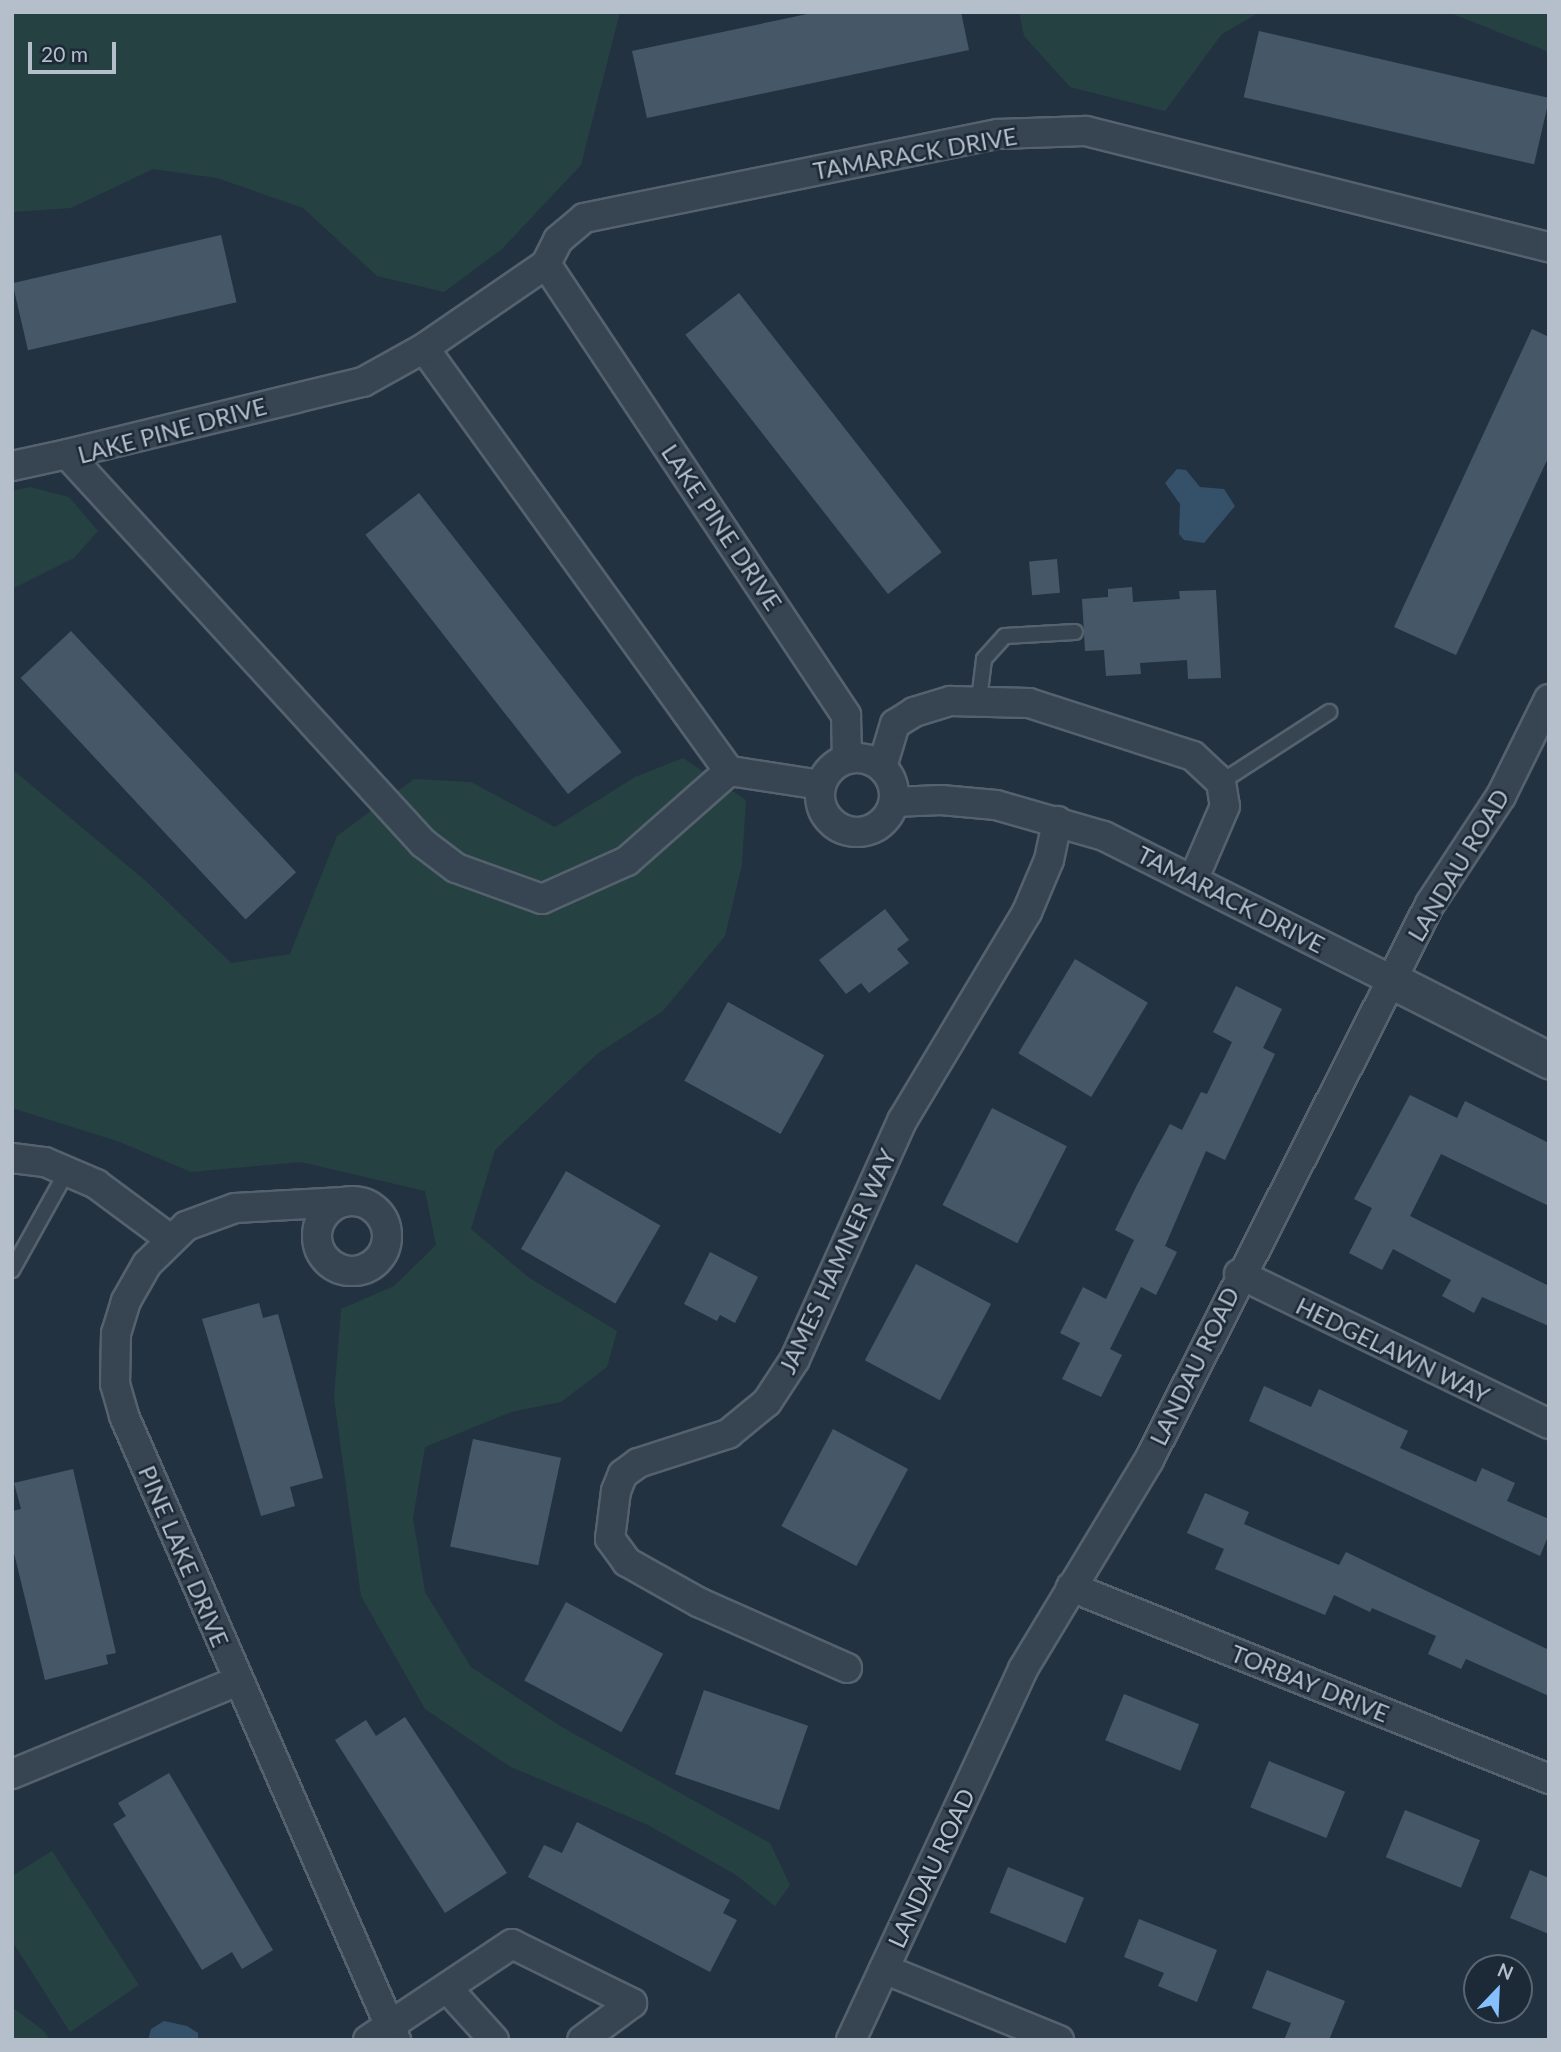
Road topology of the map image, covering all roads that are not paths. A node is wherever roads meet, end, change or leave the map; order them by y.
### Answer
1 (1549, 247) edge
2 (546, 264) junction
3 (424, 348) junction
4 (66, 454) junction
5 (12, 466) edge
6 (1074, 632) dead end
7 (1549, 699) edge
8 (979, 700) junction
9 (1329, 712) dead end
10 (846, 759) junction
11 (882, 767) junction
12 (729, 771) junction
13 (1221, 782) junction
14 (821, 785) junction
15 (894, 802) junction
16 (1057, 821) junction
17 (1194, 878) junction
18 (1393, 981) junction
19 (1549, 1059) edge
20 (12, 1158) edge
21 (66, 1173) junction
22 (342, 1202) dead end
23 (170, 1239) junction
24 (12, 1270) edge
25 (1239, 1274) junction
26 (1549, 1424) edge
27 (1071, 1587) junction
28 (847, 1668) dead end
29 (238, 1681) junction
30 (12, 1773) edge
31 (1549, 1779) edge
32 (884, 1969) junction
33 (447, 1988) junction
34 (384, 2035) edge
35 (494, 2040) edge
36 (582, 2040) edge
37 (851, 2040) edge
38 (1059, 2040) edge

1 - 2 street, TAMARACK DRIVE
2 - 3 street, LAKE PINE DRIVE
2 - 10 street, LAKE PINE DRIVE
3 - 4 street, LAKE PINE DRIVE
3 - 12 street
4 - 5 street
4 - 12 street, LAKE PINE DRIVE
6 - 8 lane
7 - 18 street, LANDAU ROAD
8 - 11 street
8 - 13 street
9 - 13 lane
10 - 11 street
10 - 14 street
11 - 15 street
12 - 14 street
13 - 17 street
14 - 15 street
15 - 16 street, TAMARACK DRIVE
16 - 17 street, TAMARACK DRIVE
16 - 28 street, JAMES HAMNER WAY
17 - 18 street, TAMARACK DRIVE
18 - 19 street, TAMARACK DRIVE
18 - 25 street, LANDAU ROAD
20 - 21 street
21 - 23 street
21 - 24 lane
22 - 23 street, PINE LAKE DRIVE
23 - 29 street, PINE LAKE DRIVE
25 - 26 street, HEDGELAWN WAY
25 - 27 street, LANDAU ROAD
27 - 31 street, TORBAY DRIVE
27 - 32 street, LANDAU ROAD
29 - 30 street
29 - 34 street, PINE LAKE DRIVE
32 - 37 street, LANDAU ROAD
32 - 38 street
33 - 34 street
33 - 35 street
33 - 36 street

